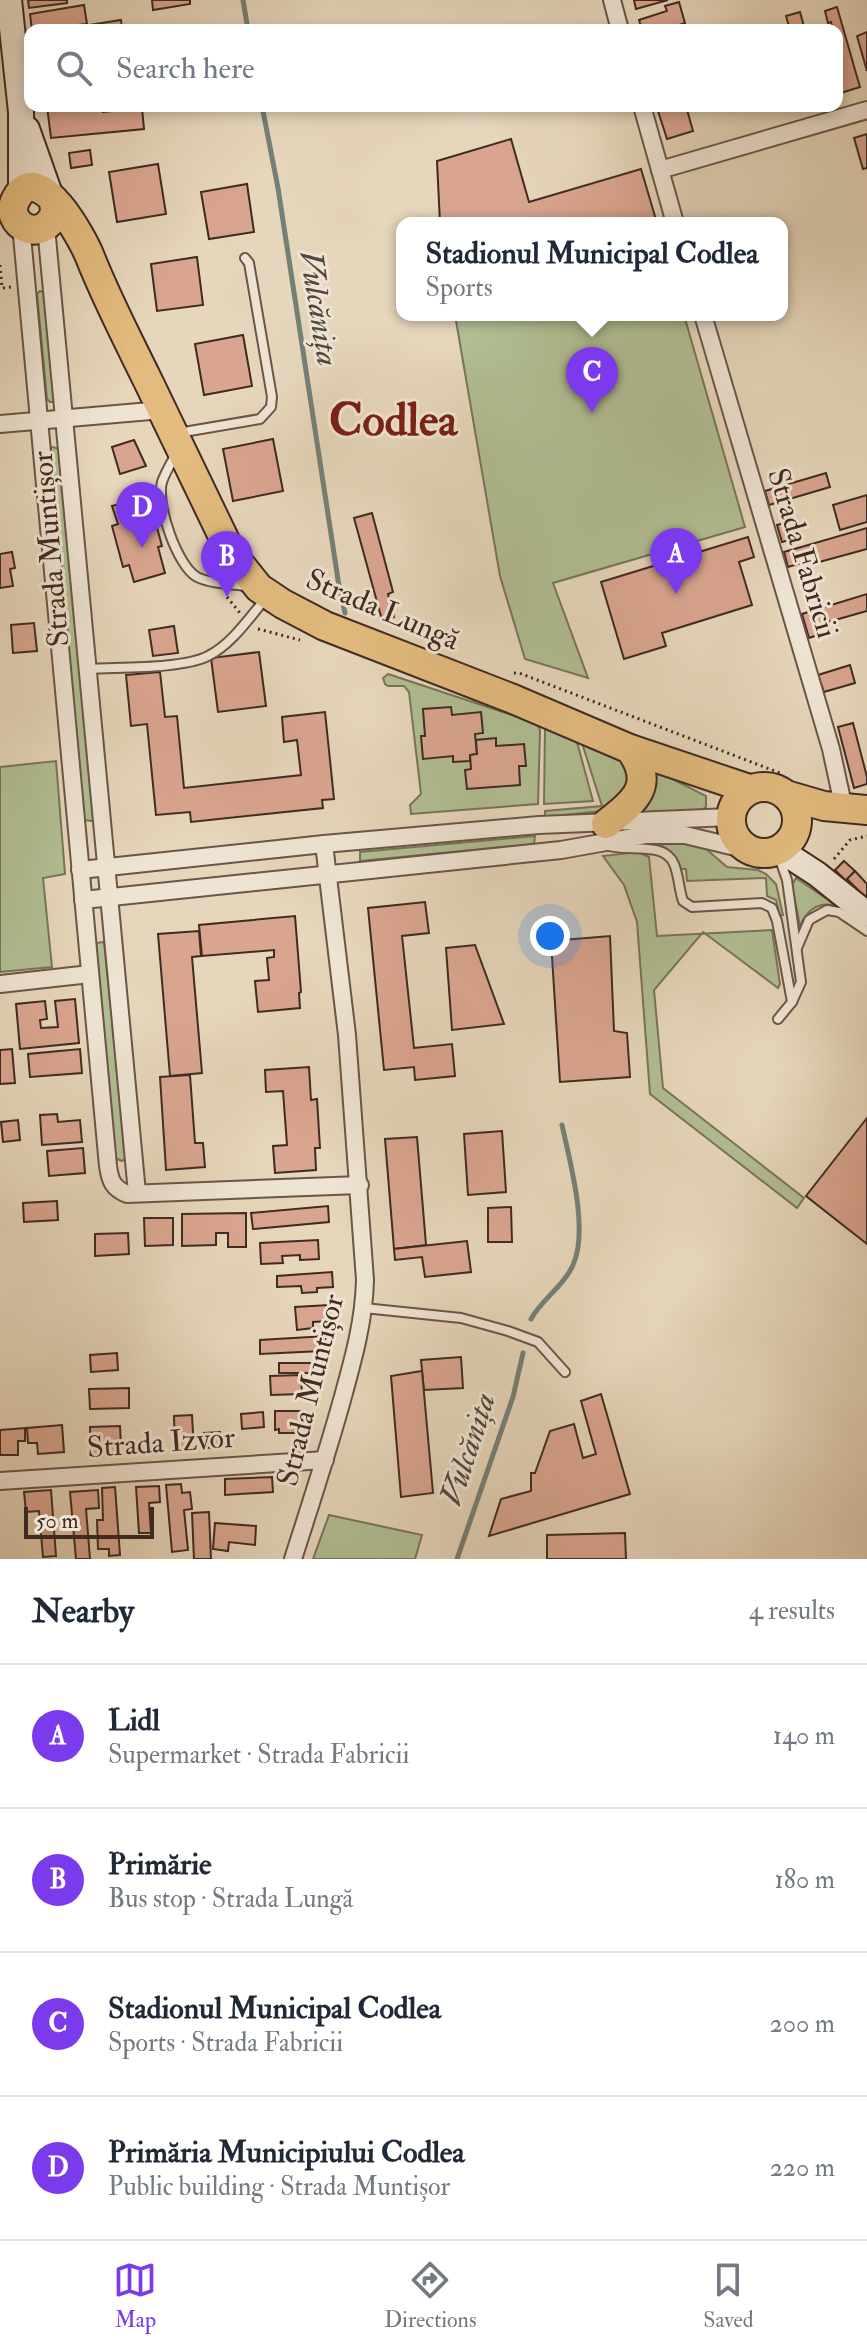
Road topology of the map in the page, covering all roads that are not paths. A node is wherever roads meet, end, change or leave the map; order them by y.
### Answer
1 (9, 0) edge
2 (612, 0) edge
3 (618, 24) edge
4 (867, 110) edge
5 (644, 112) edge
6 (660, 170) junction
7 (27, 207) edge
8 (673, 217) edge
9 (245, 258) dead end
10 (705, 321) edge
11 (66, 418) junction
12 (39, 421) junction
13 (0, 424) edge
14 (172, 430) junction
15 (264, 591) junction
16 (89, 669) junction
17 (630, 749) junction
18 (671, 765) junction
19 (786, 785) junction
20 (749, 789) junction
21 (859, 810) edge
22 (730, 814) junction
23 (602, 833) junction
24 (324, 844) junction
25 (778, 846) junction
26 (107, 867) junction
27 (80, 870) junction
28 (328, 873) junction
29 (110, 897) junction
30 (83, 900) junction
31 (867, 914) edge
32 (867, 931) edge
33 (797, 949) junction
34 (90, 974) junction
35 (0, 984) edge
36 (792, 1002) junction
37 (778, 1019) dead end
38 (360, 1185) junction
39 (137, 1193) junction
40 (364, 1308) junction
41 (565, 1372) dead end
42 (325, 1460) junction
43 (0, 1481) edge
44 (293, 1559) edge

1 - 7 main road
2 - 3 street
4 - 6 street
5 - 6 street
6 - 8 street
7 - 11 street, Strada Muntișor
7 - 12 street, Strada Muntișor
7 - 14 highway, Strada Lungă
9 - 14 lane
10 - 21 street, Strada Fabricii
11 - 12 street
11 - 14 street
11 - 16 street, Strada Muntișor
12 - 13 street
12 - 27 street, Strada Muntișor
14 - 15 highway, Strada Lungă
14 - 15 lane
15 - 16 lane
15 - 17 highway, Strada Lungă
16 - 26 street, Strada Muntișor
17 - 18 highway, Strada Lungă
17 - 23 highway
18 - 20 highway
18 - 22 highway
19 - 20 highway
19 - 21 highway
19 - 25 highway
20 - 22 highway
21 - 25 highway
22 - 23 street
22 - 25 highway
23 - 24 street
23 - 25 street
23 - 28 street
23 - 36 lane
24 - 26 street
24 - 28 street, Strada Muntișor
25 - 31 main road
25 - 33 lane
26 - 27 street
26 - 29 street, Strada Muntișor
27 - 30 street, Strada Muntișor
28 - 29 street
28 - 38 street, Strada Muntișor
29 - 30 street
29 - 39 street, Strada Muntișor
30 - 34 street, Strada Muntișor
32 - 33 lane
33 - 36 lane
34 - 35 street
34 - 39 street, Strada Muntișor
36 - 37 lane
38 - 39 street
38 - 40 street, Strada Muntișor
40 - 41 lane
40 - 42 street, Strada Muntișor
42 - 43 street, Strada Izvor
42 - 44 street, Strada Muntișor

